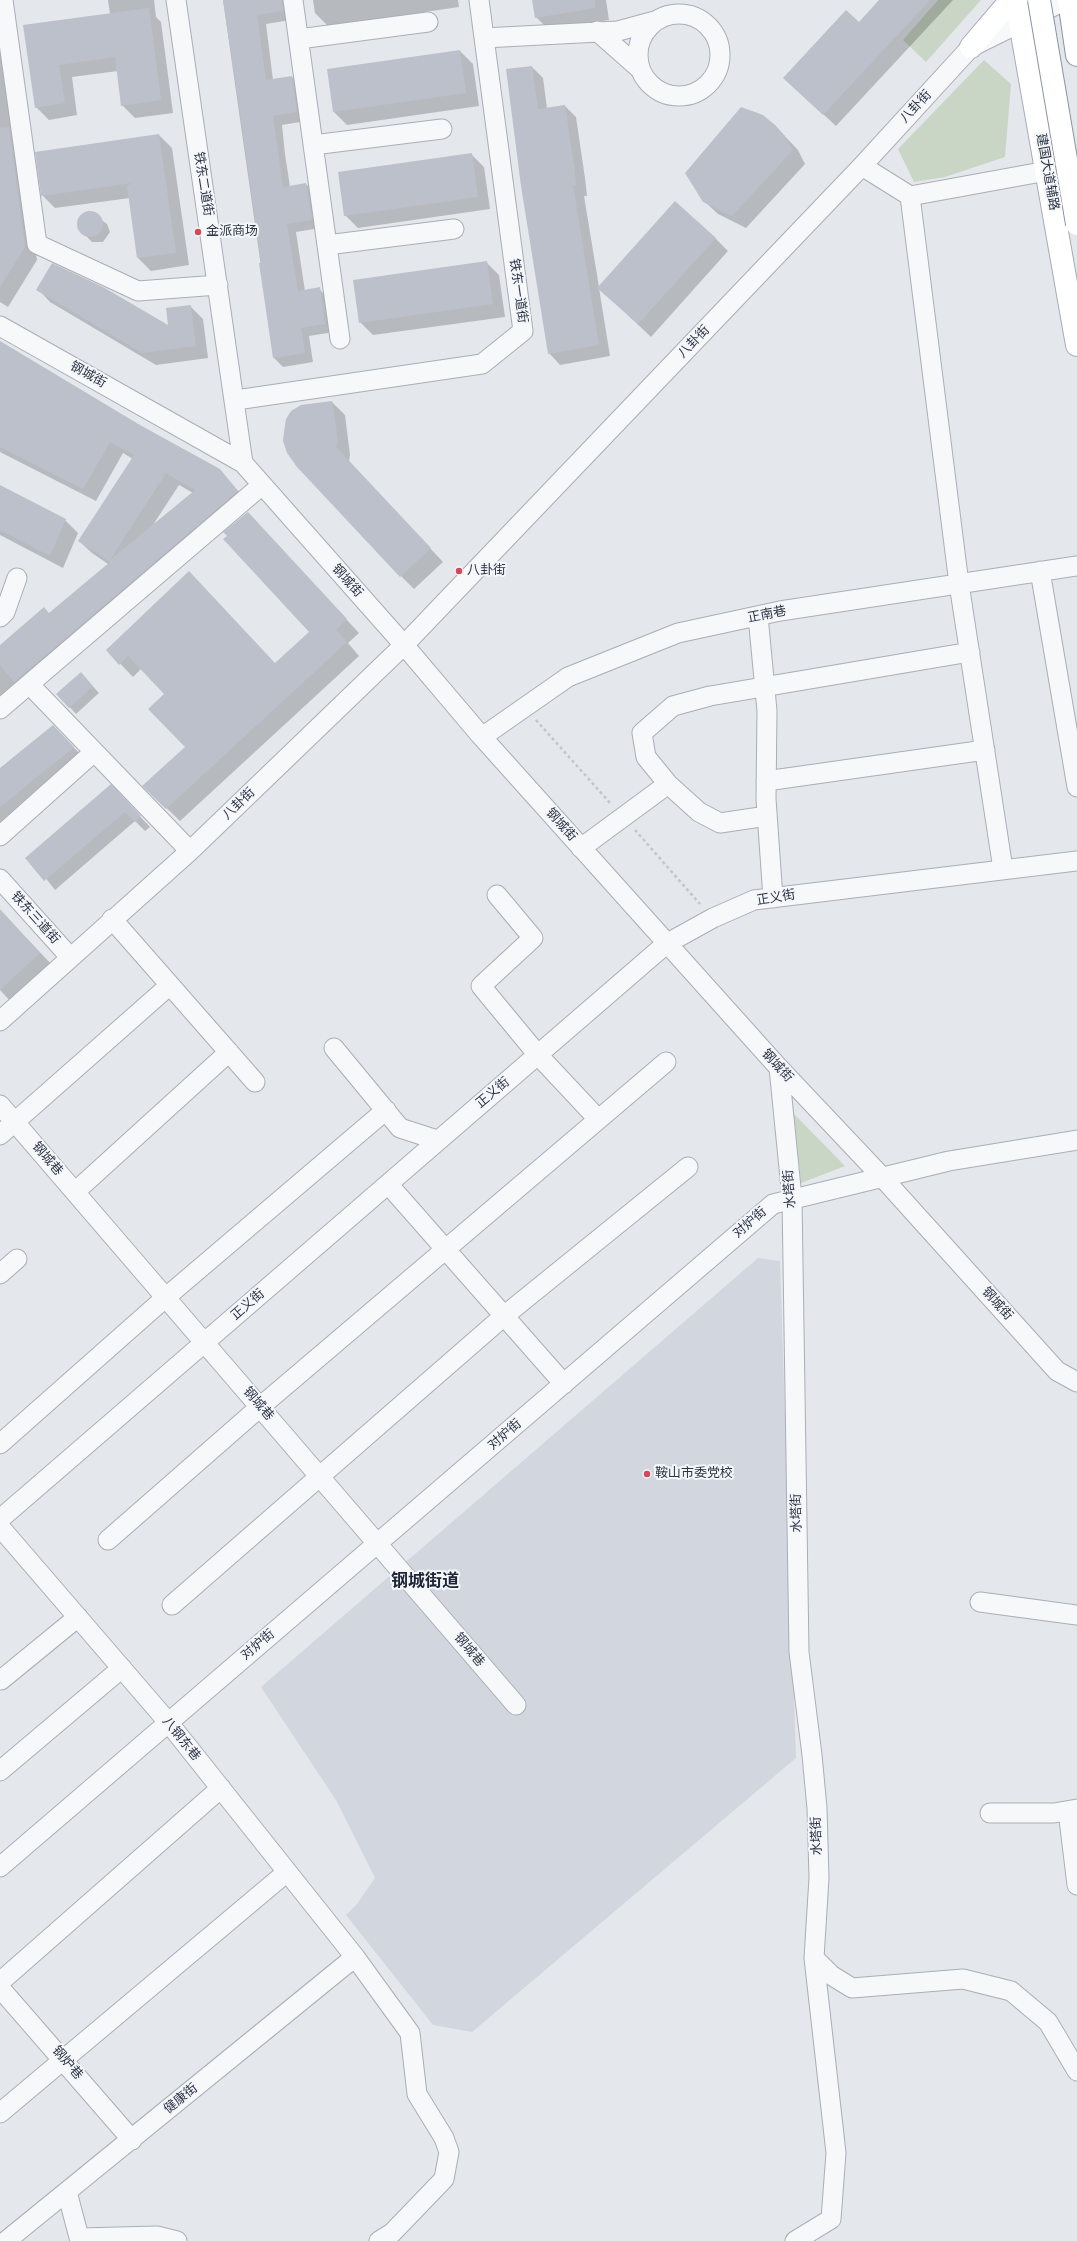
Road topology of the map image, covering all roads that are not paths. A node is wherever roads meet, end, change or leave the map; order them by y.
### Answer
1 (3, 0) edge
2 (176, 0) edge
3 (293, 0) edge
4 (480, 0) edge
5 (1011, 0) edge
6 (1016, 0) edge
7 (1039, 0) edge
8 (1066, 0) edge
9 (1069, 0) edge
10 (655, 20) junction
11 (428, 22) dead end
12 (1021, 23) junction
13 (597, 31) junction
14 (484, 38) junction
15 (299, 39) junction
16 (971, 47) junction
17 (1077, 55) edge
18 (639, 68) junction
19 (442, 129) dead end
20 (313, 145) junction
21 (862, 166) junction
22 (1047, 171) junction
23 (910, 196) junction
24 (1077, 224) edge
25 (454, 229) dead end
26 (327, 245) junction
27 (218, 285) junction
28 (0, 326) edge
29 (340, 339) dead end
30 (1077, 345) edge
31 (236, 400) junction
32 (243, 463) junction
33 (262, 484) junction
34 (1077, 566) edge
35 (1040, 572) junction
36 (17, 578) dead end
37 (959, 584) junction
38 (758, 616) junction
39 (0, 618) edge
40 (404, 645) junction
41 (970, 652) junction
42 (29, 684) junction
43 (764, 686) junction
44 (4, 699) edge
45 (482, 737) junction
46 (985, 750) junction
47 (94, 752) junction
48 (766, 781) junction
49 (668, 784) junction
50 (1077, 787) edge
51 (767, 816) junction
52 (0, 836) edge
53 (581, 848) junction
54 (190, 852) junction
55 (1077, 861) edge
56 (1003, 869) junction
57 (0, 879) edge
58 (497, 895) dead end
59 (773, 898) junction
60 (112, 919) junction
61 (666, 944) junction
62 (70, 957) junction
63 (170, 985) junction
64 (0, 1021) edge
65 (334, 1048) dead end
66 (229, 1052) junction
67 (538, 1055) junction
68 (666, 1062) dead end
69 (779, 1068) junction
70 (255, 1082) dead end
71 (0, 1105) edge
72 (386, 1110) junction
73 (598, 1119) junction
74 (15, 1122) junction
75 (0, 1135) edge
76 (437, 1140) junction
77 (1077, 1140) edge
78 (688, 1167) dead end
79 (882, 1177) junction
80 (388, 1184) junction
81 (76, 1192) junction
82 (792, 1198) junction
83 (445, 1250) junction
84 (16, 1259) dead end
85 (0, 1274) edge
86 (165, 1298) junction
87 (504, 1316) junction
88 (205, 1343) junction
89 (1077, 1382) edge
90 (564, 1384) junction
91 (260, 1407) junction
92 (0, 1444) edge
93 (320, 1476) junction
94 (0, 1519) edge
95 (0, 1527) edge
96 (108, 1540) dead end
97 (378, 1543) junction
98 (980, 1602) dead end
99 (172, 1605) dead end
100 (1077, 1616) edge
101 (78, 1617) junction
102 (122, 1668) junction
103 (0, 1678) edge
104 (516, 1705) dead end
105 (168, 1722) junction
106 (0, 1771) edge
107 (221, 1788) junction
108 (1073, 1810) edge
109 (990, 1813) dead end
110 (0, 1867) edge
111 (287, 1872) junction
112 (1077, 1885) edge
113 (355, 1957) junction
114 (814, 1958) junction
115 (0, 1982) edge
116 (0, 1988) edge
117 (63, 2059) junction
118 (1077, 2071) edge
119 (0, 2113) edge
120 (132, 2140) junction
121 (68, 2192) junction
122 (80, 2239) edge
123 (6, 2241) edge
124 (177, 2241) edge
125 (379, 2241) edge
126 (795, 2241) edge

1 - 27 street
2 - 27 street, 铁东二道街
3 - 15 street
4 - 14 street, 铁东一道街
5 - 16 main road, 八卦街
6 - 12 main road, 建国大道辅路
7 - 24 main road, bridge
8 - 12 street
9 - 17 main road
10 - 13 street
10 - 18 street
10 - 18 street
11 - 15 street
12 - 16 street
12 - 22 main road, 建国大道辅路
13 - 14 street
13 - 18 street
14 - 31 street, 铁东一道街
15 - 20 street
16 - 21 street, 八卦街
19 - 20 street
20 - 26 street
21 - 23 street
21 - 40 street, 八卦街
22 - 23 street
22 - 30 main road, 建国大道辅路
23 - 37 street
25 - 26 street
26 - 29 street
27 - 31 street, 铁东二道街
28 - 32 street, 钢城街
31 - 32 street, 铁东二道街
32 - 33 street, 钢城街
33 - 40 street, 钢城街
33 - 42 street
34 - 35 street, 正南巷
35 - 37 street, 正南巷
35 - 50 street
36 - 39 street
37 - 38 street, 正南巷
37 - 41 street
38 - 43 street
38 - 45 street, 正南巷
40 - 45 street, 钢城街
40 - 54 street, 八卦街
41 - 43 street
41 - 46 street
42 - 44 street
42 - 47 street
43 - 48 street
43 - 49 street
45 - 53 street, 钢城街
46 - 48 street
46 - 56 street
47 - 52 street
47 - 54 street
48 - 51 street
49 - 51 street
49 - 53 street
51 - 59 street
53 - 61 street, 钢城街
54 - 60 street, 八卦街
55 - 56 street, 正义街
56 - 59 street, 正义街
57 - 62 street, 铁东三道街
58 - 67 street
59 - 61 street, 正义街
60 - 62 street, 八卦街
60 - 63 street
61 - 67 street, 正义街
61 - 69 street, 钢城街
62 - 64 street, 八卦街
63 - 66 street
63 - 74 street
65 - 72 street
66 - 70 street
66 - 81 street
67 - 73 street
67 - 76 street, 正义街
68 - 73 street
69 - 79 street, 钢城街
69 - 82 street, 水塔街
71 - 74 street, 钢城巷
72 - 76 street
72 - 86 street
73 - 83 street
74 - 75 street
74 - 81 street, 钢城巷
76 - 80 street, 正义街
77 - 79 street, 对炉街
78 - 87 street
79 - 82 street, 对炉街
79 - 89 street, 钢城街
80 - 83 street
80 - 88 street, 正义街
81 - 86 street, 钢城巷
82 - 90 street, 对炉街
82 - 114 street, 水塔街
83 - 87 street
83 - 91 street
84 - 85 street
86 - 88 street, 钢城巷
86 - 92 street
87 - 90 street
87 - 93 street
88 - 91 street, 钢城巷
88 - 94 street, 正义街
90 - 97 street, 对炉街
91 - 93 street, 钢城巷
91 - 96 street
93 - 97 street, 钢城巷
93 - 99 street
95 - 101 street, 八钢东巷
97 - 104 street, 钢城巷
97 - 105 street, 对炉街
98 - 100 street
101 - 102 street, 八钢东巷
101 - 103 street
102 - 105 street, 八钢东巷
102 - 106 street
105 - 107 street, 八钢东巷
105 - 110 street, 对炉街
107 - 111 street, 八钢东巷
107 - 115 street
108 - 109 street
108 - 112 street
111 - 113 street, 八钢东巷
111 - 117 street
113 - 120 street, 健康街
113 - 125 street, 八钢东巷
114 - 118 street
114 - 126 street, 水塔街
116 - 117 street, 钢炉巷
117 - 119 street
117 - 120 street, 钢炉巷
120 - 121 street, 健康街
121 - 122 street
121 - 123 street, 健康街
122 - 124 street

